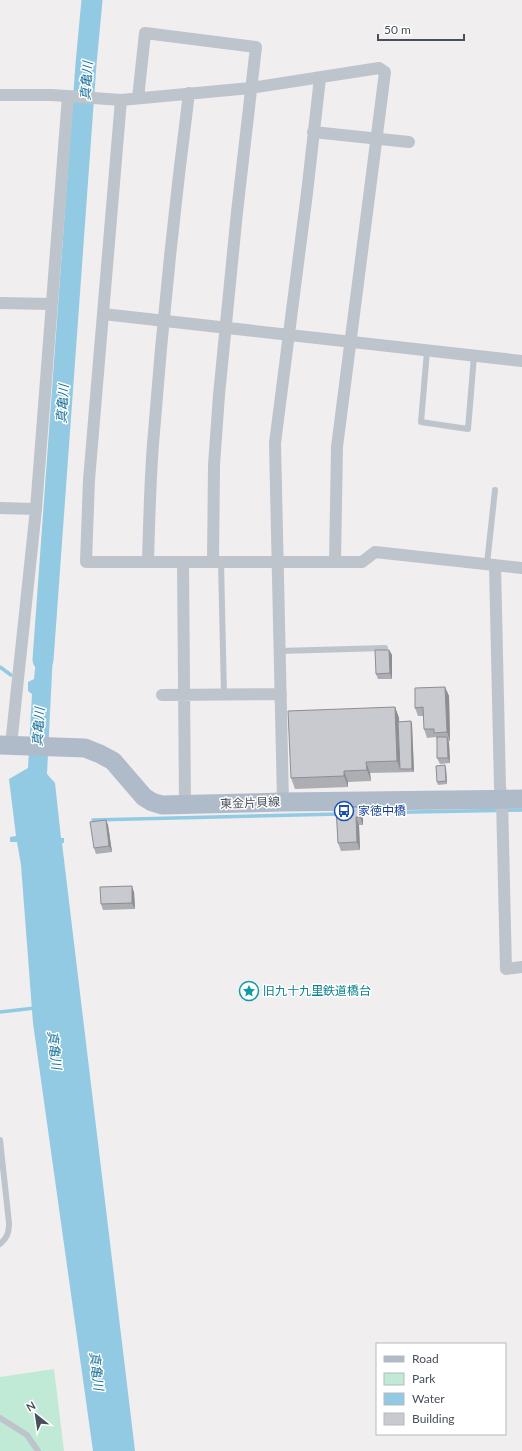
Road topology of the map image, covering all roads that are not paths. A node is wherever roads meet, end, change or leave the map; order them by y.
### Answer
1 (320, 78) junction
2 (251, 88) junction
3 (189, 93) junction
4 (0, 95) edge
5 (73, 97) junction
6 (138, 98) junction
7 (121, 100) junction
8 (313, 132) junction
9 (376, 138) junction
10 (410, 142) dead end
11 (0, 304) edge
12 (51, 304) junction
13 (103, 314) junction
14 (164, 321) junction
15 (226, 328) junction
16 (288, 335) junction
17 (350, 342) junction
18 (426, 351) junction
19 (474, 356) junction
20 (522, 361) edge
21 (495, 490) dead end
22 (0, 508) edge
23 (36, 509) junction
24 (148, 562) junction
25 (183, 562) junction
26 (217, 562) junction
27 (278, 562) junction
28 (335, 562) junction
29 (491, 565) junction
30 (522, 568) edge
31 (384, 648) edge
32 (280, 651) junction
33 (281, 694) junction
34 (162, 695) dead end
35 (184, 695) junction
36 (224, 695) junction
37 (6, 745) edge
38 (522, 799) edge
39 (283, 802) junction
40 (185, 805) junction
41 (502, 807) junction
42 (522, 967) edge
43 (0, 1140) edge
44 (1, 1150) edge
45 (0, 1244) edge
46 (0, 1418) edge
47 (38, 1451) edge

1 - 2 street
1 - 8 street
1 - 9 street
2 - 3 street
2 - 6 street
2 - 15 street
3 - 6 street
3 - 14 street
4 - 5 street
5 - 7 street
5 - 12 street
6 - 7 street
7 - 13 street
8 - 9 street
8 - 16 street
9 - 10 street
9 - 17 street
11 - 12 street
12 - 23 street
13 - 14 street
13 - 24 street
14 - 15 street
14 - 24 street
15 - 16 street
15 - 26 street
16 - 17 street
16 - 27 street
17 - 18 street
17 - 28 street
18 - 19 street
18 - 19 lane
19 - 20 street
21 - 29 lane
22 - 23 street
23 - 37 street
24 - 25 street
25 - 26 street
25 - 35 street
26 - 27 street
26 - 36 lane
27 - 28 street
27 - 32 street
28 - 29 street
29 - 30 street
29 - 41 street
31 - 32 lane
32 - 33 street
33 - 36 street
33 - 39 street
34 - 35 street
35 - 36 street
35 - 40 street
37 - 40 main road, 東金片貝線
38 - 41 main road, 東金片貝線
39 - 40 main road, 東金片貝線
39 - 41 main road, 東金片貝線
41 - 42 street
43 - 44 lane
44 - 45 lane
46 - 47 lane

